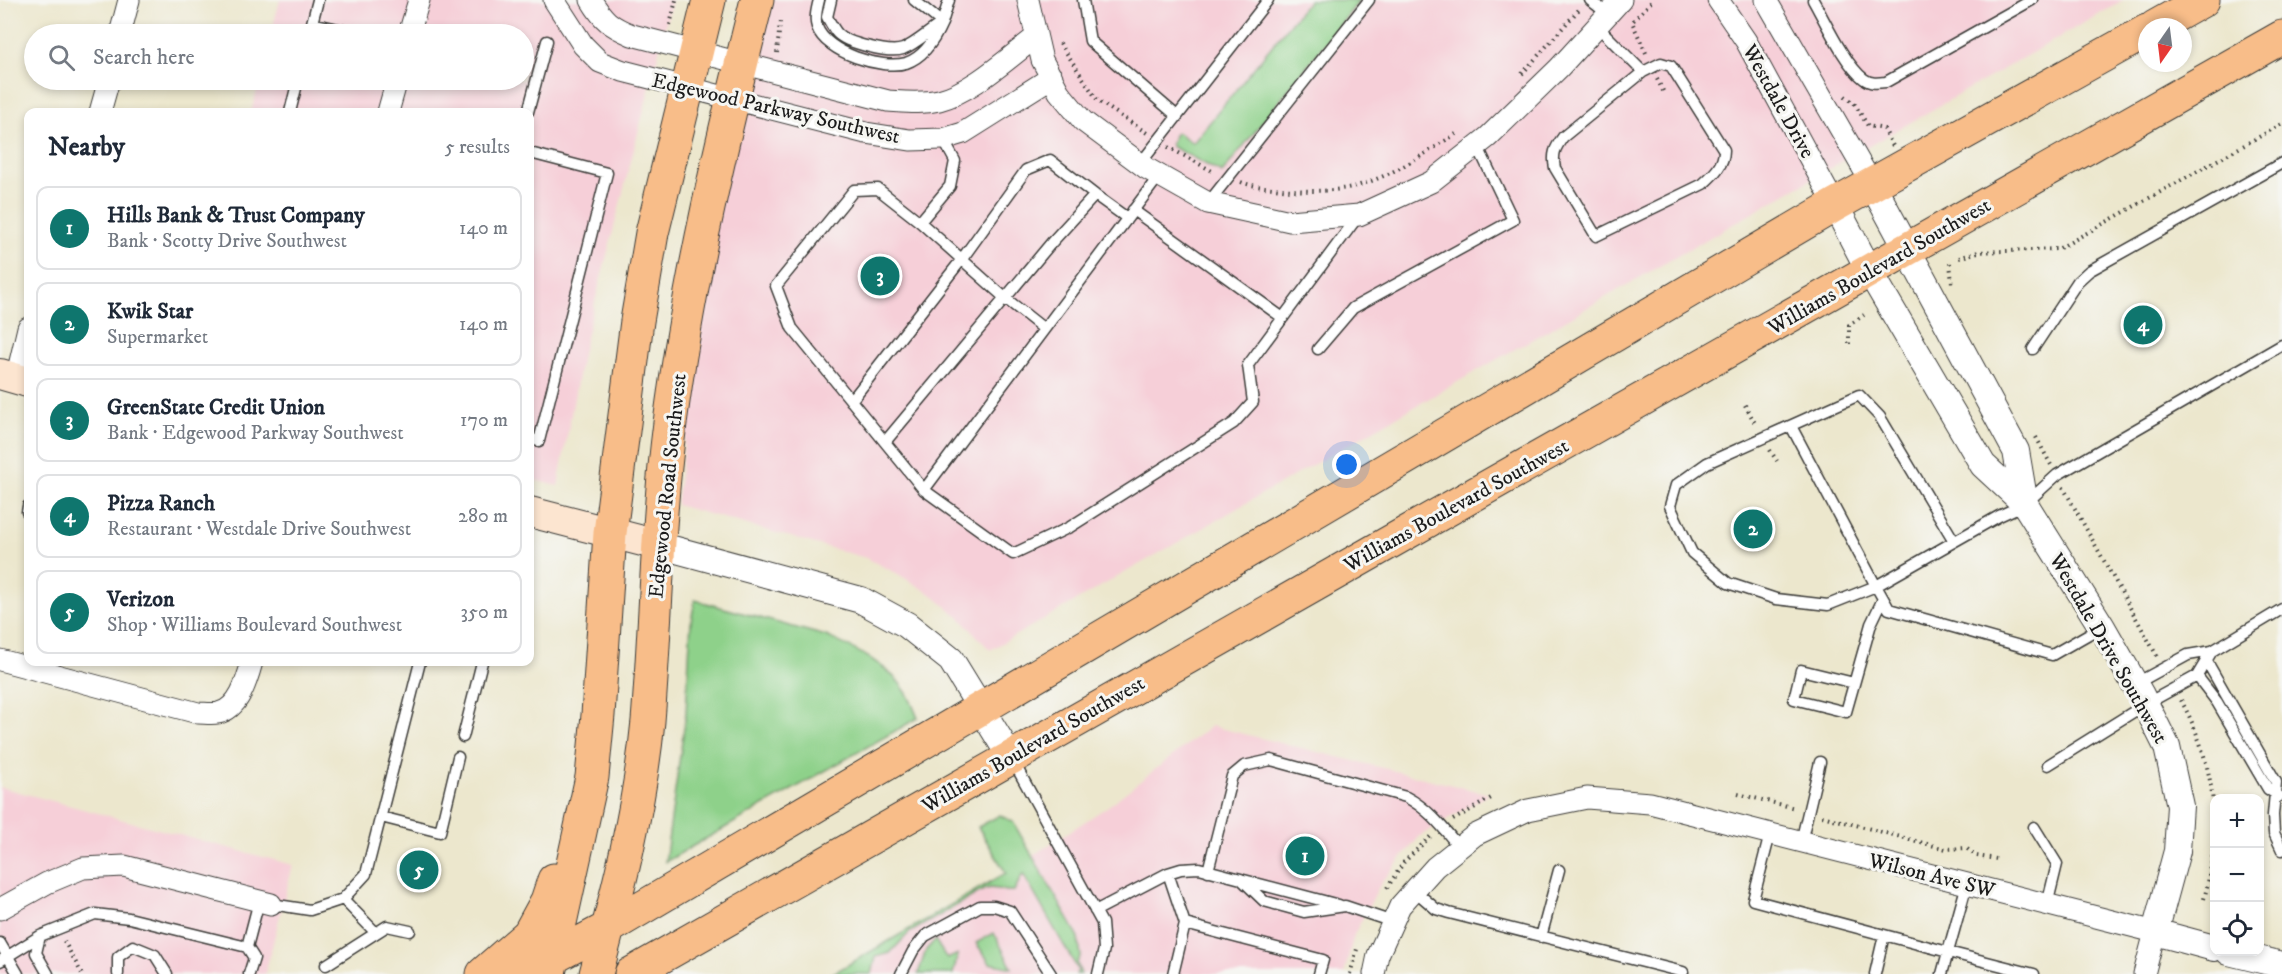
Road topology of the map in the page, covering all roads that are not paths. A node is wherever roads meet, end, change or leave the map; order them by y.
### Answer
1 (129, 0) edge
2 (318, 0) edge
3 (419, 0) edge
4 (554, 0) edge
5 (591, 0) edge
6 (708, 0) edge
7 (819, 0) edge
8 (831, 0) edge
9 (914, 0) edge
10 (949, 0) edge
11 (1028, 0) edge
12 (1083, 0) edge
13 (1268, 0) edge
14 (1369, 0) edge
15 (1589, 0) edge
16 (1718, 0) edge
17 (1766, 0) edge
18 (1813, 0) edge
19 (2032, 0) edge
20 (2203, 0) edge
21 (769, 6) edge
22 (1609, 14) edge
23 (2171, 18) edge
24 (942, 23) junction
25 (123, 24) edge
26 (311, 24) edge
27 (412, 24) edge
28 (2138, 36) edge
29 (2282, 37) edge
30 (1036, 38) junction
31 (547, 41) dead end
32 (696, 51) junction
33 (742, 62) junction
34 (1647, 70) junction
35 (1052, 78) junction
36 (687, 87) junction
37 (106, 90) edge
38 (296, 90) edge
39 (394, 90) edge
40 (534, 90) edge
41 (534, 90) edge
42 (732, 100) junction
43 (101, 108) edge
44 (291, 108) edge
45 (389, 108) edge
46 (529, 108) edge
47 (1177, 116) junction
48 (944, 139) junction
49 (1478, 147) junction
50 (534, 154) edge
51 (2282, 163) edge
52 (1140, 164) junction
53 (1159, 176) junction
54 (1872, 184) junction
55 (1095, 195) junction
56 (1208, 203) junction
57 (1835, 205) junction
58 (1130, 214) junction
59 (1359, 214) junction
60 (920, 222) junction
61 (1908, 249) junction
62 (962, 259) junction
63 (1870, 273) junction
64 (1005, 298) junction
65 (1283, 318) junction
66 (1044, 329) junction
67 (24, 343) edge
68 (2282, 345) edge
69 (1318, 349) dead end
70 (2033, 349) dead end
71 (15, 378) edge
72 (851, 401) junction
73 (1791, 426) junction
74 (534, 440) edge
75 (885, 442) junction
76 (924, 490) junction
77 (2025, 504) junction
78 (534, 513) edge
79 (610, 533) junction
80 (1954, 541) junction
81 (658, 545) junction
82 (1876, 586) junction
83 (1883, 599) junction
84 (2282, 609) edge
85 (2102, 627) junction
86 (2209, 656) junction
87 (0, 660) edge
88 (251, 666) edge
89 (419, 666) edge
90 (481, 666) edge
91 (2197, 676) junction
92 (1854, 683) junction
93 (2141, 694) junction
94 (982, 708) junction
95 (463, 737) dead end
96 (1010, 756) junction
97 (458, 757) dead end
98 (1820, 762) dead end
99 (2048, 765) dead end
100 (592, 777) junction
101 (2279, 795) edge
102 (381, 817) junction
103 (2034, 826) dead end
104 (1770, 834) junction
105 (1801, 842) junction
106 (1460, 848) junction
107 (2282, 850) edge
108 (1559, 870) dead end
109 (1208, 871) junction
110 (1168, 873) junction
111 (1966, 884) junction
112 (1414, 890) junction
113 (343, 899) junction
114 (265, 903) junction
115 (2047, 905) junction
116 (0, 909) edge
117 (1095, 911) junction
118 (1393, 922) junction
119 (1185, 924) junction
120 (608, 928) junction
121 (410, 931) dead end
122 (2155, 932) junction
123 (376, 933) junction
124 (1884, 935) junction
125 (40, 936) junction
126 (1541, 937) junction
127 (0, 944) edge
128 (247, 947) junction
129 (2210, 947) edge
130 (1948, 952) junction
131 (2248, 956) edge
132 (4, 959) edge
133 (326, 965) dead end
134 (2282, 965) edge
135 (550, 966) edge
136 (1683, 972) dead end
137 (18, 974) edge
138 (48, 974) edge
139 (118, 974) edge
140 (167, 974) edge
141 (249, 974) edge
142 (483, 974) edge
143 (522, 974) edge
144 (596, 974) edge
145 (631, 974) edge
146 (901, 974) edge
147 (1051, 974) edge
148 (1098, 974) edge
149 (1173, 974) edge
150 (1319, 974) edge
151 (1374, 974) edge
152 (1875, 974) edge
153 (1942, 974) edge
154 (2034, 974) edge
155 (2144, 974) edge

1 - 25 street
2 - 26 lane
3 - 27 street
4 - 36 street, Edgewood Parkway Southwest
5 - 32 street, Edgewood Parkway Southwest
6 - 32 main road
7 - 24 lane
8 - 24 lane
9 - 24 lane
10 - 24 lane
11 - 30 street
12 - 47 lane
13 - 47 lane
14 - 56 lane
15 - 22 lane
16 - 57 street, Westdale Drive
17 - 54 street, Westdale Drive
18 - 19 lane
20 - 23 main road
21 - 33 main road, Edgewood Road Southwest
22 - 34 lane
22 - 49 street
28 - 54 main road
29 - 61 main road, Williams Boulevard Southwest
30 - 33 street, Edgewood Parkway Southwest
30 - 35 street
31 - 41 lane
32 - 33 street, Edgewood Parkway Southwest
32 - 36 main road
33 - 42 main road, Edgewood Road Southwest
34 - 34 lane
35 - 48 street, Edgewood Parkway Southwest
35 - 52 street
36 - 42 street, Edgewood Parkway Southwest
36 - 79 main road
37 - 43 street
38 - 44 lane
39 - 45 street
40 - 46 lane
42 - 48 street, Edgewood Parkway Southwest
42 - 81 main road, Edgewood Road Southwest
47 - 52 lane
48 - 60 lane
49 - 59 street
49 - 69 lane
50 - 74 lane
51 - 70 lane
52 - 53 street
53 - 56 street
53 - 58 lane
54 - 57 main road
54 - 61 street, Westdale Drive Southwest
55 - 58 lane
55 - 62 lane
55 - 64 lane
56 - 59 street
57 - 63 street, Westdale Drive Southwest
57 - 94 main road
58 - 65 lane
58 - 66 lane
59 - 65 lane
60 - 62 lane
60 - 72 lane
61 - 63 main road, Williams Boulevard Southwest
61 - 77 street, Westdale Drive Southwest
62 - 64 lane
62 - 72 lane
63 - 77 street, Westdale Drive Southwest
63 - 96 main road, Williams Boulevard Southwest
64 - 66 lane
64 - 75 lane
65 - 76 lane
66 - 76 lane
67 - 71 street
68 - 77 lane
72 - 75 lane
73 - 80 lane
73 - 82 lane
73 - 82 lane
75 - 76 lane
77 - 80 lane
77 - 85 street, Westdale Drive Southwest
78 - 79 main road
79 - 81 main road
79 - 100 main road
80 - 82 lane
81 - 94 street
81 - 120 main road, Edgewood Road Southwest
82 - 83 lane
83 - 85 lane
83 - 92 lane
84 - 86 lane
85 - 93 street, Westdale Drive Southwest
86 - 91 lane
86 - 93 lane
86 - 101 lane
87 - 88 street
89 - 102 lane
90 - 95 lane
91 - 93 lane
91 - 101 lane
92 - 92 lane
93 - 99 lane
93 - 122 street, Westdale Drive Southwest
94 - 96 street
94 - 120 main road
96 - 117 lane
96 - 145 main road, Williams Boulevard Southwest
97 - 102 lane
98 - 105 lane
100 - 135 main road
100 - 142 main road
101 - 107 lane
102 - 113 lane
103 - 115 lane
104 - 105 street, Wilson Ave SW
104 - 106 street, Wilson Ave SW
104 - 124 lane
105 - 111 street, Wilson Ave SW
106 - 109 lane
106 - 112 street, Wilson Ave SW
108 - 126 lane
109 - 110 lane
109 - 118 lane
110 - 117 lane
110 - 119 lane
111 - 115 street, Wilson Ave SW
111 - 130 lane
112 - 118 street, Wilson Ave SW
112 - 126 lane
113 - 114 lane
113 - 123 lane
114 - 116 street
114 - 128 lane
115 - 122 street, Wilson Ave SW
117 - 148 lane
118 - 151 street, Wilson Ave SW
119 - 149 lane
119 - 150 lane
120 - 135 main road
120 - 144 main road, Edgewood Road Southwest
121 - 123 lane
122 - 129 street, Wilson Ave SW
122 - 155 street, Westdale Drive Southwest
123 - 133 lane
124 - 130 lane
124 - 152 lane
125 - 128 lane
125 - 132 lane
125 - 138 lane
126 - 136 lane
127 - 132 lane
128 - 141 lane
130 - 153 lane
130 - 154 lane
131 - 134 street
132 - 137 lane
135 - 143 main road
139 - 140 lane
146 - 147 lane

